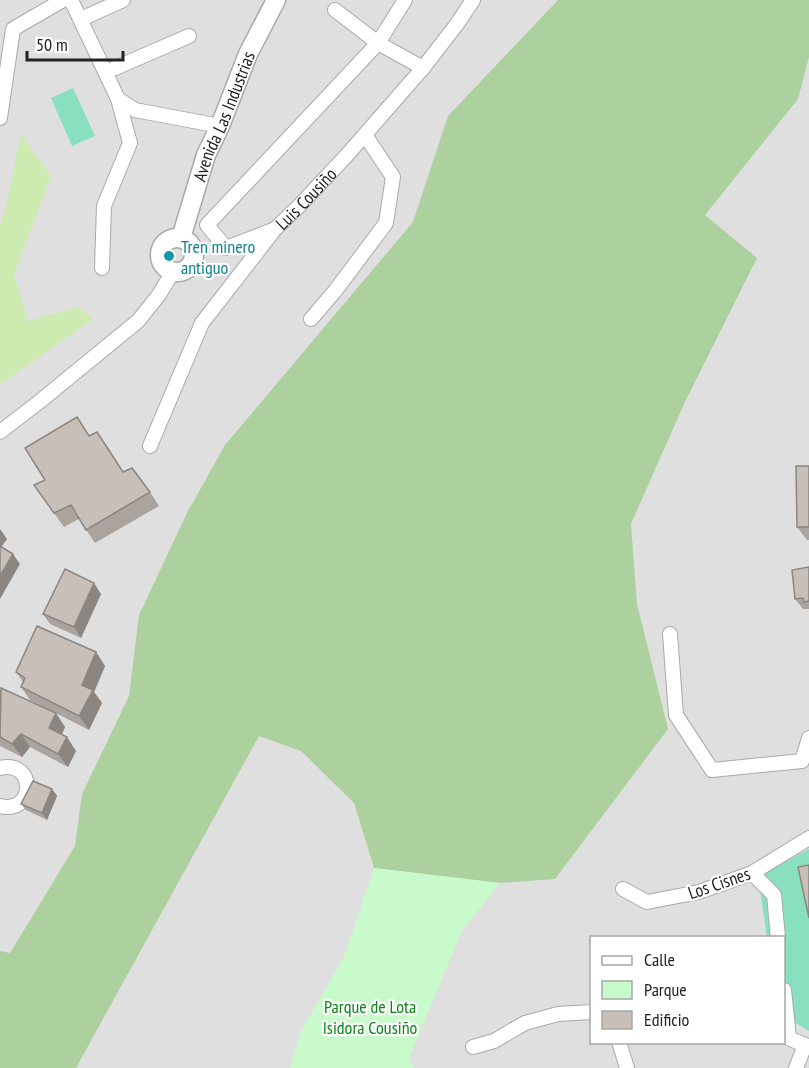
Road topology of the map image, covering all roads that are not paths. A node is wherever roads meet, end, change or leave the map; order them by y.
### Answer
1 (63, 0) edge
2 (71, 0) edge
3 (123, 0) edge
4 (276, 0) edge
5 (405, 0) edge
6 (473, 0) edge
7 (336, 10) dead end
8 (81, 19) junction
9 (189, 36) dead end
10 (378, 43) junction
11 (423, 69) junction
12 (106, 72) junction
13 (118, 99) junction
14 (0, 118) edge
15 (220, 126) junction
16 (365, 135) junction
17 (275, 229) junction
18 (102, 267) dead end
19 (173, 272) joint
20 (311, 319) dead end
21 (0, 432) edge
22 (150, 447) dead end
23 (670, 634) dead end
24 (809, 738) edge
25 (0, 768) edge
26 (0, 806) edge
27 (809, 838) edge
28 (752, 873) junction
29 (623, 890) dead end
30 (778, 936) edge
31 (590, 1012) edge
32 (785, 1021) edge
33 (786, 1037) edge
34 (620, 1044) edge
35 (807, 1046) edge
36 (473, 1047) dead end
37 (627, 1068) edge
38 (796, 1068) edge

1 - 14 street
2 - 8 street
3 - 8 street
4 - 15 street, Avenida Las Industrias
5 - 10 street
6 - 11 street, Luis Cousiño
7 - 10 street
8 - 12 street
9 - 12 street
10 - 11 street
10 - 17 street
11 - 16 street, Luis Cousiño
12 - 13 street
13 - 15 street
13 - 18 street
15 - 19 street, Avenida Las Industrias
16 - 17 street, Luis Cousiño
16 - 20 street
17 - 22 street, Luis Cousiño
19 - 21 street
23 - 24 street
25 - 26 street
27 - 28 street, Los Cisnes
28 - 29 street, Los Cisnes
28 - 30 street
31 - 36 street
32 - 33 street
33 - 35 street
34 - 37 street
35 - 38 street

